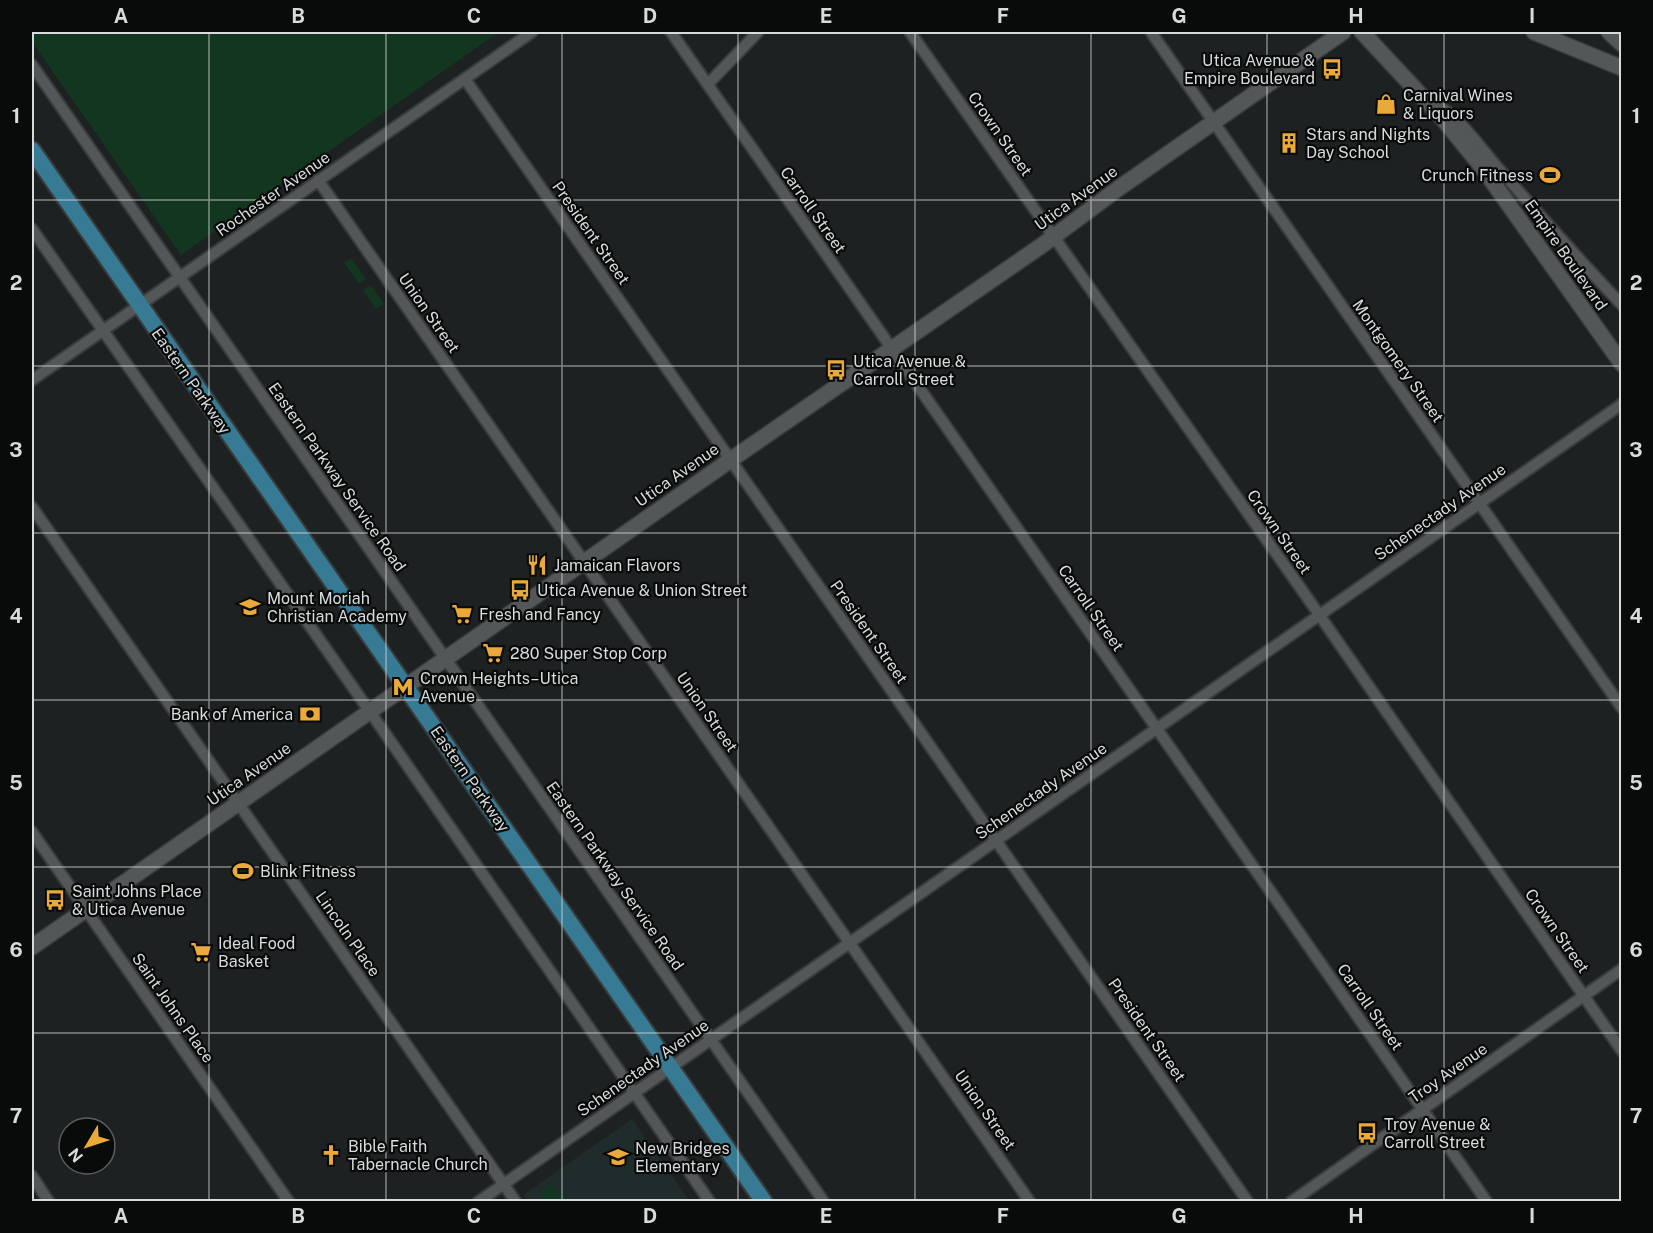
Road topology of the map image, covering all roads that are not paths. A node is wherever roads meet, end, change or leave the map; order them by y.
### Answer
1 (532, 32) edge
2 (671, 32) edge
3 (758, 32) edge
4 (910, 32) edge
5 (1151, 32) edge
6 (1343, 32) edge
7 (1362, 32) edge
8 (1534, 32) edge
9 (1609, 32) edge
10 (1622, 44) edge
11 (32, 65) edge
12 (1622, 68) edge
13 (465, 79) junction
14 (708, 84) junction
15 (1425, 99) junction
16 (1213, 122) junction
17 (32, 150) edge
18 (318, 180) junction
19 (32, 229) edge
20 (1054, 237) junction
21 (179, 277) junction
22 (139, 305) junction
23 (1622, 305) edge
24 (102, 331) junction
25 (892, 348) junction
26 (1622, 364) edge
27 (32, 380) edge
28 (1622, 404) edge
29 (731, 460) junction
30 (1479, 503) junction
31 (32, 507) edge
32 (584, 562) junction
33 (1319, 615) junction
34 (446, 659) junction
35 (406, 687) junction
36 (1622, 708) edge
37 (370, 712) junction
38 (1157, 728) junction
39 (238, 803) junction
40 (32, 832) edge
41 (996, 841) junction
42 (85, 909) junction
43 (850, 943) junction
44 (32, 947) edge
45 (1622, 969) edge
46 (1583, 996) junction
47 (711, 1040) junction
48 (1622, 1051) edge
49 (671, 1067) junction
50 (634, 1092) junction
51 (1423, 1109) junction
52 (32, 1176) edge
53 (503, 1184) junction
54 (50, 1202) edge
55 (289, 1202) edge
56 (478, 1202) edge
57 (516, 1202) edge
58 (710, 1202) edge
59 (764, 1202) edge
60 (824, 1202) edge
61 (1030, 1202) edge
62 (1248, 1202) edge
63 (1291, 1202) edge
64 (1487, 1202) edge

1 - 13 street, Rochester Avenue
2 - 14 street, Carroll Street
3 - 14 street
4 - 20 street, Crown Street
5 - 16 street, Montgomery Street
6 - 16 main road, Utica Avenue
7 - 15 main road, Empire Boulevard
8 - 12 main road
9 - 10 main road
11 - 21 street, Eastern Parkway Service Road
13 - 18 street, Rochester Avenue
13 - 29 street, President Street
14 - 25 street, Carroll Street
15 - 23 street
15 - 26 main road, Empire Boulevard
16 - 20 main road, Utica Avenue
16 - 30 street, Montgomery Street
17 - 22 main road, Eastern Parkway
18 - 21 street, Rochester Avenue
18 - 32 street, Union Street
19 - 24 street
20 - 25 main road, Utica Avenue
20 - 33 street, Crown Street
21 - 22 street, Rochester Avenue
21 - 34 street, Eastern Parkway Service Road
22 - 24 street, Rochester Avenue
22 - 35 main road, Eastern Parkway
24 - 27 street, Rochester Avenue
24 - 37 street
25 - 29 main road, Utica Avenue
25 - 38 street, Carroll Street
28 - 30 street, Schenectady Avenue
29 - 32 main road, Utica Avenue
29 - 41 street, President Street
30 - 33 street, Schenectady Avenue
30 - 36 street, Montgomery Street
31 - 39 street, Lincoln Place
32 - 34 main road, Utica Avenue
32 - 43 street, Union Street
33 - 38 street, Schenectady Avenue
33 - 46 street, Crown Street
34 - 35 main road, Utica Avenue
34 - 47 street, Eastern Parkway Service Road
35 - 37 main road, Utica Avenue
35 - 49 main road, Eastern Parkway
37 - 39 main road, Utica Avenue
37 - 50 street
38 - 41 street, Schenectady Avenue
38 - 51 street, Carroll Street
39 - 42 main road, Utica Avenue
39 - 53 street, Lincoln Place
40 - 42 street, Saint Johns Place
41 - 43 street, Schenectady Avenue
41 - 62 street, President Street
42 - 44 main road, Utica Avenue
42 - 55 street, Saint Johns Place
43 - 47 street, Schenectady Avenue
43 - 61 street, Union Street
45 - 46 street, Troy Avenue
46 - 48 street, Crown Street
46 - 51 street, Troy Avenue
47 - 49 street, Schenectady Avenue
47 - 60 street, Eastern Parkway Service Road
49 - 50 street, Schenectady Avenue
49 - 59 main road, Eastern Parkway
50 - 53 street, Schenectady Avenue
50 - 58 street
51 - 63 street, Troy Avenue
51 - 64 street, Carroll Street
52 - 54 street
53 - 56 street, Schenectady Avenue
53 - 57 street, Lincoln Place

